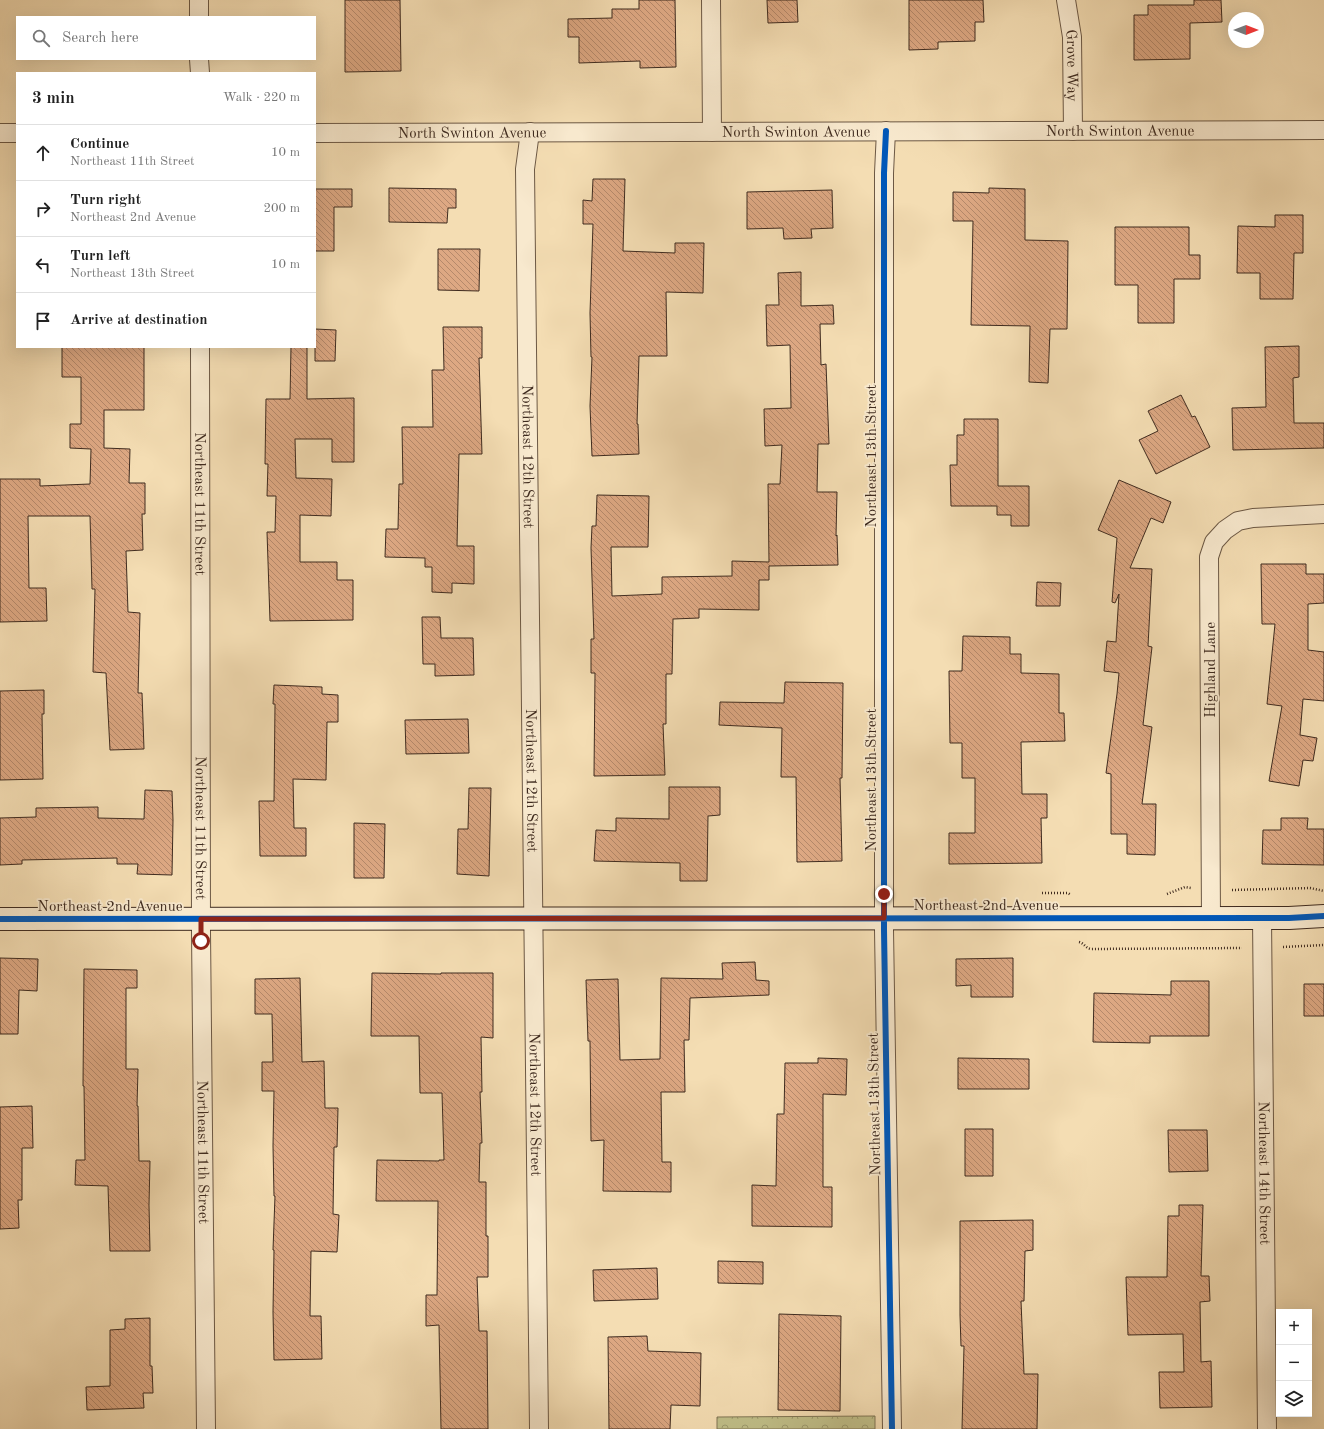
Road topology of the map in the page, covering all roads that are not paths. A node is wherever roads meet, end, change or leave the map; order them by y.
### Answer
1 (199, 0) edge
2 (711, 0) edge
3 (1066, 0) edge
4 (199, 16) edge
5 (199, 60) edge
6 (200, 72) edge
7 (1324, 130) edge
8 (886, 131) junction
9 (1073, 131) junction
10 (530, 132) junction
11 (712, 132) junction
12 (0, 133) edge
13 (16, 133) edge
14 (316, 133) edge
15 (200, 348) edge
16 (1324, 514) edge
17 (1324, 916) edge
18 (884, 918) junction
19 (1211, 918) junction
20 (1262, 918) junction
21 (0, 919) edge
22 (201, 919) junction
23 (533, 919) junction
24 (206, 1429) edge
25 (538, 1429) edge
26 (892, 1429) edge
27 (1267, 1429) edge

1 - 4 street
2 - 11 street
3 - 9 street, Grove Way
5 - 6 street
7 - 9 street, North Swinton Avenue
8 - 9 street, North Swinton Avenue
8 - 11 street, North Swinton Avenue
8 - 18 street, Northeast 13th Street
10 - 11 street, North Swinton Avenue
10 - 14 street, North Swinton Avenue
10 - 23 street, Northeast 12th Street
12 - 13 street
15 - 22 street, Northeast 11th Street
16 - 19 street, Highland Lane
17 - 20 street, Northeast 2nd Avenue
18 - 19 street, Northeast 2nd Avenue
18 - 23 street, Northeast 2nd Avenue
18 - 26 street, Northeast 13th Street
19 - 20 street, Northeast 2nd Avenue
20 - 27 street, Northeast 14th Street
21 - 22 street, Northeast 2nd Avenue
22 - 23 street, Northeast 2nd Avenue
22 - 24 street, Northeast 11th Street
23 - 25 street, Northeast 12th Street

